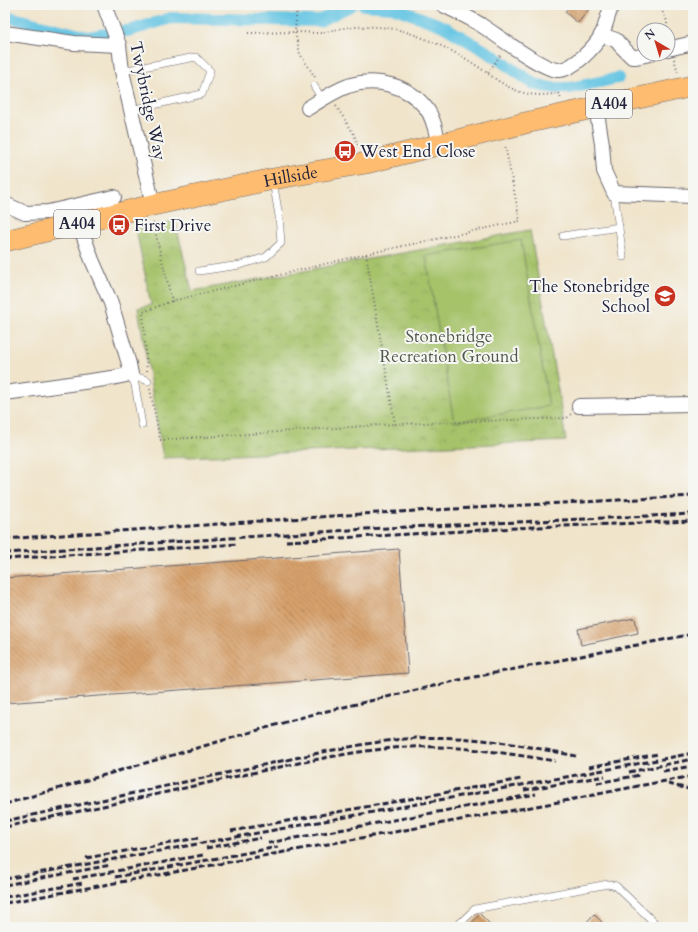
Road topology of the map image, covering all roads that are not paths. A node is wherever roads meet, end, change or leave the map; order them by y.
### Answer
1 (104, 5) edge
2 (443, 5) edge
3 (612, 5) edge
4 (5, 33) edge
5 (601, 35) junction
6 (116, 37) junction
7 (693, 43) edge
8 (676, 47) edge
9 (636, 57) edge
10 (122, 70) junction
11 (314, 86) dead end
12 (693, 86) edge
13 (324, 98) junction
14 (596, 107) junction
15 (308, 108) dead end
16 (131, 110) junction
17 (440, 145) junction
18 (273, 179) junction
19 (614, 193) junction
20 (693, 196) edge
21 (114, 197) dead end
22 (5, 204) edge
23 (153, 214) junction
24 (79, 223) junction
25 (619, 227) junction
26 (563, 236) dead end
27 (5, 241) edge
28 (623, 257) dead end
29 (199, 271) dead end
30 (131, 376) junction
31 (148, 381) road end
32 (5, 393) edge
33 (693, 404) edge
34 (579, 406) road end
35 (142, 425) dead end
36 (456, 927) edge
37 (659, 927) edge

1 - 6 street, Twybridge Way
2 - 5 street
3 - 5 street
4 - 6 street
5 - 9 street
6 - 10 street, Twybridge Way
7 - 8 street
10 - 16 street, Twybridge Way
10 - 16 lane
11 - 13 lane
12 - 14 main road, Hillside / A404
13 - 15 street
13 - 17 street
14 - 17 main road, Hillside / A404
14 - 19 street
16 - 23 street, Twybridge Way
17 - 18 main road, Hillside / A404
18 - 23 main road, Hillside / A404
18 - 29 lane
19 - 20 street
19 - 25 lane
21 - 22 street
23 - 24 main road, Hillside / A404
24 - 27 main road, Hillside / A404
24 - 30 street
25 - 26 lane
25 - 28 lane
30 - 31 lane
30 - 32 street
30 - 35 lane
33 - 34 street
36 - 37 lane

